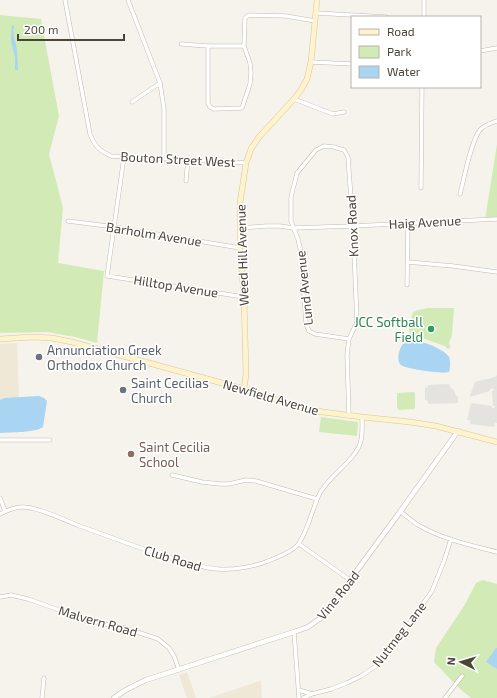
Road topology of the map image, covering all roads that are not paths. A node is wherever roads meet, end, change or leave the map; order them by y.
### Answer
1 (65, 0) edge
2 (128, 0) edge
3 (317, 0) edge
4 (424, 0) edge
5 (316, 12) junction
6 (372, 16) edge
7 (424, 16) edge
8 (315, 21) junction
9 (181, 44) dead end
10 (208, 46) junction
11 (244, 46) junction
12 (497, 48) edge
13 (481, 51) edge
14 (311, 62) junction
15 (351, 64) edge
16 (160, 83) junction
17 (422, 88) edge
18 (294, 99) junction
19 (132, 102) dead end
20 (344, 112) dead end
21 (497, 121) edge
22 (124, 157) junction
23 (164, 158) junction
24 (188, 160) junction
25 (246, 163) junction
26 (186, 181) dead end
27 (421, 188) dead end
28 (460, 194) dead end
29 (497, 219) edge
30 (68, 221) dead end
31 (408, 223) junction
32 (353, 226) junction
33 (115, 227) junction
34 (240, 228) junction
35 (293, 228) junction
36 (240, 248) junction
37 (408, 262) junction
38 (497, 272) edge
39 (407, 285) dead end
40 (244, 297) junction
41 (0, 339) edge
42 (349, 339) junction
43 (244, 388) junction
44 (350, 416) junction
45 (362, 417) junction
46 (458, 431) junction
47 (0, 440) edge
48 (50, 440) dead end
49 (497, 442) edge
50 (172, 475) dead end
51 (0, 498) edge
52 (317, 500) junction
53 (5, 511) junction
54 (400, 512) junction
55 (0, 514) edge
56 (451, 539) junction
57 (299, 544) junction
58 (497, 552) edge
59 (350, 580) junction
60 (0, 597) edge
61 (294, 632) junction
62 (179, 670) junction
63 (462, 676) dead end
64 (44, 678) dead end
65 (299, 690) junction
66 (312, 694) junction
67 (42, 698) edge
68 (114, 698) edge
69 (299, 698) edge
70 (303, 698) edge
71 (445, 698) edge

1 - 22 street, Bouton Street West
2 - 16 street
3 - 5 main road, Weed Hill Avenue
4 - 7 street
5 - 6 street
5 - 8 main road, Weed Hill Avenue
8 - 11 street
8 - 14 main road, Weed Hill Avenue
9 - 10 street
10 - 11 street
10 - 11 street
12 - 13 street
14 - 15 street
14 - 18 main road, Weed Hill Avenue
16 - 19 street
16 - 23 street
17 - 27 street
18 - 20 street
18 - 25 main road, Weed Hill Avenue
21 - 28 street
22 - 23 street, Bouton Street West
22 - 33 street
23 - 24 street, Bouton Street West
24 - 25 street, Bouton Street West
24 - 26 street
25 - 34 main road, Weed Hill Avenue
29 - 31 street, Haig Avenue
30 - 33 street, Barholm Avenue
31 - 32 street, Haig Avenue
31 - 37 street
32 - 35 street, Haig Avenue
32 - 35 street, Knox Road
32 - 42 street, Knox Road
33 - 36 street, Barholm Avenue
33 - 40 street, Hilltop Avenue
34 - 35 street, Haig Avenue
34 - 36 main road, Weed Hill Avenue
35 - 42 street, Lund Avenue
36 - 40 main road, Weed Hill Avenue
37 - 38 street
37 - 39 street
40 - 43 main road, Weed Hill Avenue
41 - 43 main road, Newfield Avenue
42 - 44 street, Knox Road
43 - 44 main road, Newfield Avenue
44 - 45 main road, Newfield Avenue
45 - 46 main road, Newfield Avenue
45 - 52 street
46 - 49 main road, Newfield Avenue
46 - 54 street, Vine Road
47 - 48 street
50 - 52 street
51 - 53 street
52 - 57 street
53 - 55 street, Club Road
53 - 57 street, Club Road
54 - 56 street
54 - 59 street, Vine Road
56 - 58 street
56 - 66 street, Nutmeg Lane
57 - 59 street
59 - 61 street, Vine Road
60 - 62 street, Malvern Road
61 - 62 street, Vine Road
61 - 65 street
62 - 68 street, Vine Road
63 - 71 street
64 - 67 street
65 - 66 street
65 - 69 street
66 - 70 street, Nutmeg Lane

